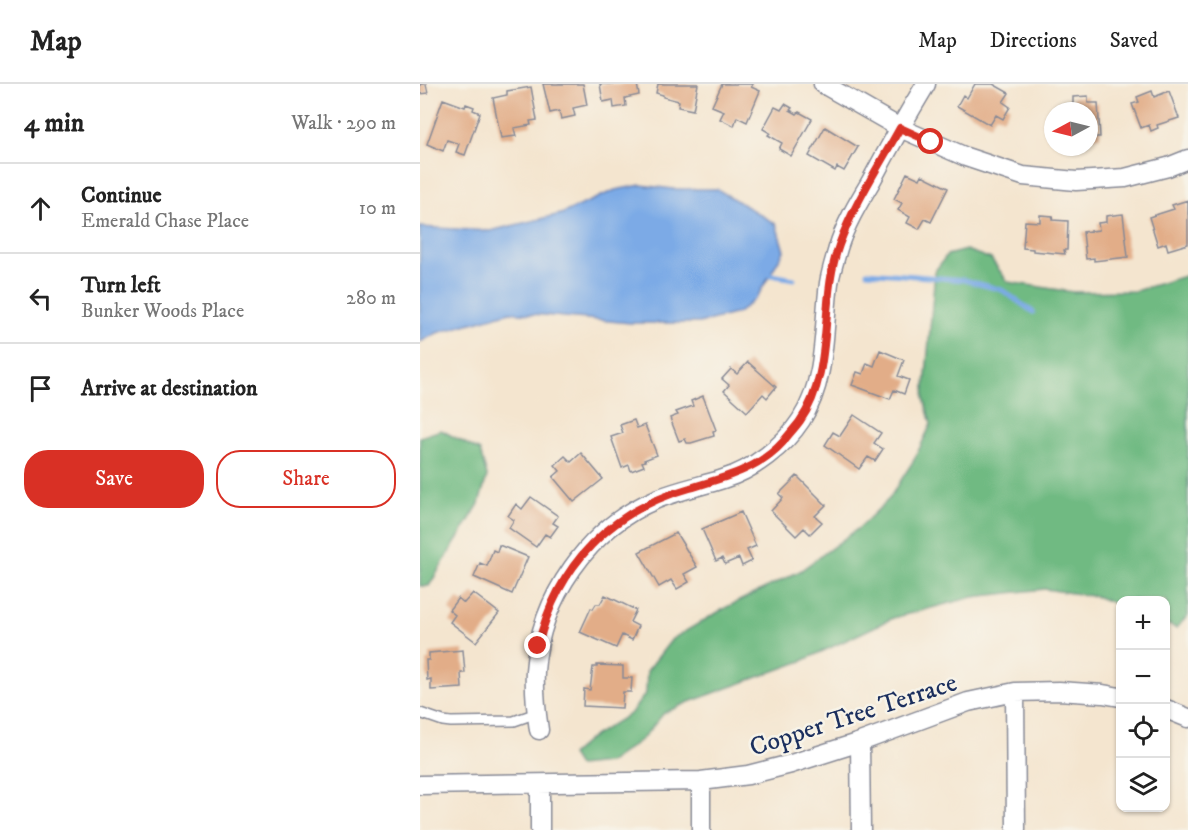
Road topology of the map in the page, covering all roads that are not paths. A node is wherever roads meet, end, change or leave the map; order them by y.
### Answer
1 (823, 84) edge
2 (926, 84) edge
3 (900, 128) junction
4 (1188, 159) edge
5 (1015, 692) junction
6 (1116, 696) edge
7 (1170, 711) edge
8 (420, 713) edge
9 (1188, 718) edge
10 (538, 722) joint
11 (860, 742) junction
12 (701, 781) junction
13 (540, 784) junction
14 (420, 785) edge
15 (540, 830) edge
16 (701, 830) edge
17 (861, 830) edge
18 (1016, 830) edge

1 - 3 street
2 - 3 street
3 - 4 street
3 - 10 street
5 - 6 street, Copper Tree Terrace
5 - 11 street, Copper Tree Terrace
5 - 18 street
7 - 9 street
8 - 10 lane
11 - 12 street, Copper Tree Terrace
11 - 17 street
12 - 13 street, Copper Tree Terrace
12 - 16 street
13 - 14 street, Copper Tree Terrace
13 - 15 street

